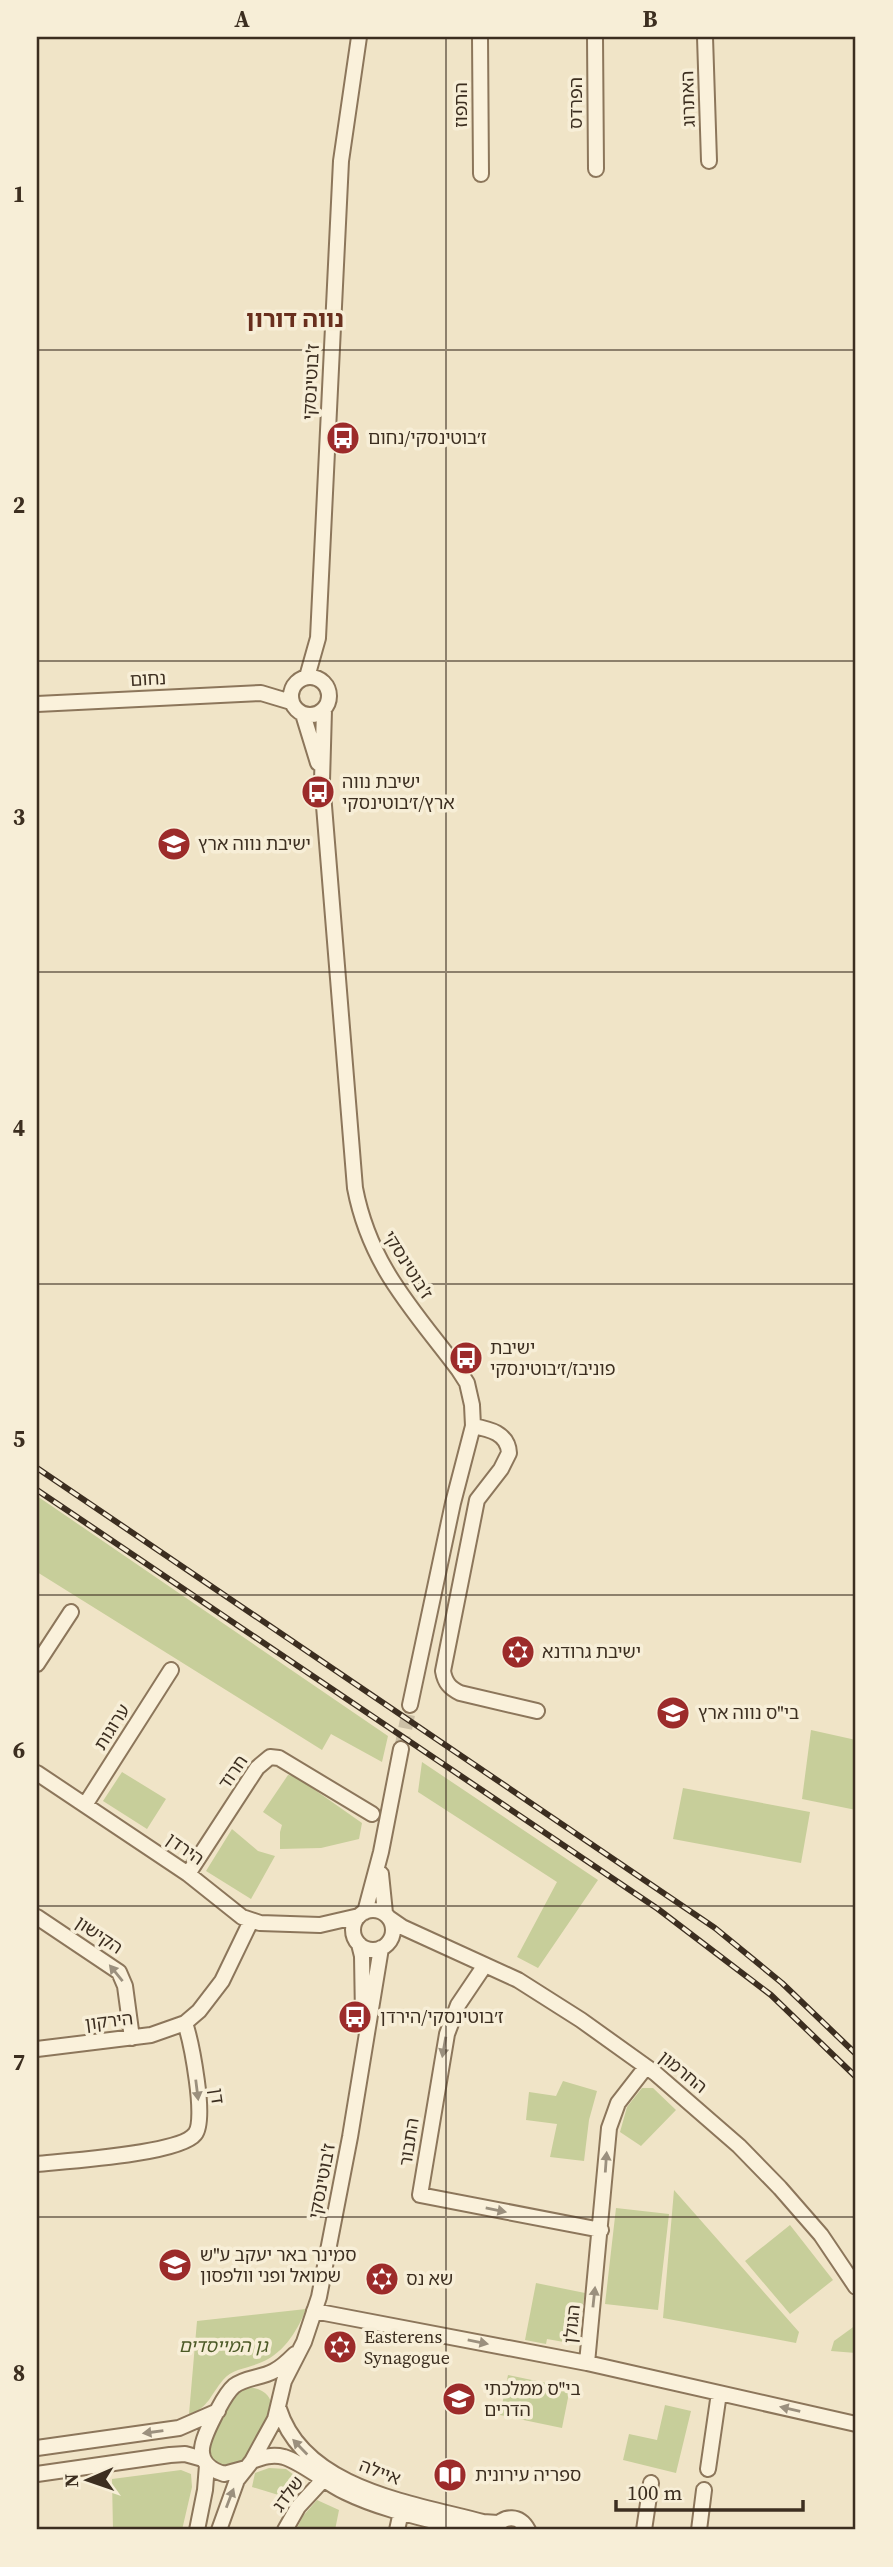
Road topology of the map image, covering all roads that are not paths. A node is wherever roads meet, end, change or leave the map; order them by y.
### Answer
1 (480, 37) edge
2 (595, 37) edge
3 (705, 37) edge
4 (360, 40) edge
5 (709, 161) dead end
6 (596, 169) dead end
7 (481, 173) dead end
8 (317, 638) junction
9 (301, 680) junction
10 (323, 682) junction
11 (261, 693) junction
12 (291, 702) junction
13 (37, 704) edge
14 (324, 710) junction
15 (303, 715) junction
16 (322, 781) junction
17 (473, 1426) junction
18 (71, 1612) dead end
19 (37, 1664) edge
20 (171, 1670) dead end
21 (410, 1704) tunnel mouth
22 (537, 1711) dead end
23 (401, 1749) tunnel mouth
24 (37, 1773) edge
25 (85, 1805) junction
26 (372, 1814) dead end
27 (381, 1852) junction
28 (188, 1874) junction
29 (362, 1914) junction
30 (387, 1916) junction
31 (37, 1917) edge
32 (251, 1921) junction
33 (320, 1925) junction
34 (357, 1940) junction
35 (439, 1943) junction
36 (384, 1947) junction
37 (485, 1965) junction
38 (185, 2023) junction
39 (132, 2038) junction
40 (37, 2049) edge
41 (362, 2066) junction
42 (646, 2067) junction
43 (37, 2164) edge
44 (601, 2230) junction
45 (856, 2287) edge
46 (314, 2311) junction
47 (304, 2342) junction
48 (587, 2363) junction
49 (249, 2379) junction
50 (719, 2393) junction
51 (279, 2406) junction
52 (218, 2411) junction
53 (856, 2424) edge
54 (37, 2448) edge
55 (205, 2462) junction
56 (249, 2464) junction
57 (708, 2469) dead end
58 (37, 2474) edge
59 (322, 2481) junction
60 (651, 2483) dead end
61 (704, 2490) dead end
62 (401, 2512) junction
63 (496, 2527) edge
64 (197, 2530) edge
65 (219, 2530) edge
66 (285, 2530) edge
67 (397, 2530) edge
68 (470, 2530) edge
69 (529, 2530) edge
70 (644, 2530) edge
71 (699, 2530) edge

1 - 7 street, התפוז
2 - 6 street, הפרדס
3 - 5 street, האתרוג
4 - 8 street, ז'בוטינסקי
8 - 9 street, ז'בוטינסקי
8 - 10 street, ז'בוטינסקי
9 - 10 street
9 - 11 street, נחום
9 - 12 street
10 - 14 street
11 - 12 street, נחום
11 - 13 street, נחום
12 - 15 street
14 - 15 street
14 - 16 street, ז'בוטינסקי
15 - 16 street, ז'בוטינסקי
16 - 17 street, ז'בוטינסקי
17 - 21 street, ז'בוטינסקי
17 - 22 street
18 - 19 street
20 - 25 street, ערוגות
23 - 27 street
24 - 25 street, הירדן
25 - 28 street, הירדן
26 - 28 street, חרוד
27 - 29 street
27 - 30 street
28 - 32 street, הירדן
29 - 30 street
29 - 33 street
29 - 34 street
30 - 35 street, החרמון
30 - 36 street
39 -> 31 street, הקישון
32 - 33 street
32 - 38 street
33 - 34 street
34 - 36 street
34 - 41 street, ז'בוטינסקי
35 - 36 street, החרמון
35 - 37 street, החרמון
36 - 41 street, ז'בוטינסקי
37 - 42 street, החרמון
37 -> 44 street, התבור
38 - 39 street, הירקון
38 -> 43 street, דן
39 - 40 street, הירקון
41 - 46 street, ז'בוטינסקי
44 -> 42 street, הגולן
42 - 45 street, החרמון
48 -> 44 street, הגולן
46 - 47 street, ז'בוטינסקי
46 -> 48 street
47 - 49 street, ז'בוטינסקי
47 - 51 street, ז'בוטינסקי
48 - 50 street, הגולן
49 - 51 street
49 - 52 street
53 -> 50 street, הגולן
50 - 57 street
51 - 56 street, ז'בוטינסקי
63 -> 51 street, איילה
52 -> 54 street
52 - 55 street
55 - 56 street, איילה
55 - 58 street
55 - 64 street
56 - 59 street, איילה
65 -> 56 street, ז'בוטינסקי
59 - 62 street, איילה
59 - 66 street, שלדג
60 - 70 street
61 - 71 street
62 - 67 street
62 - 68 street, איילה
63 - 69 street, איילה

